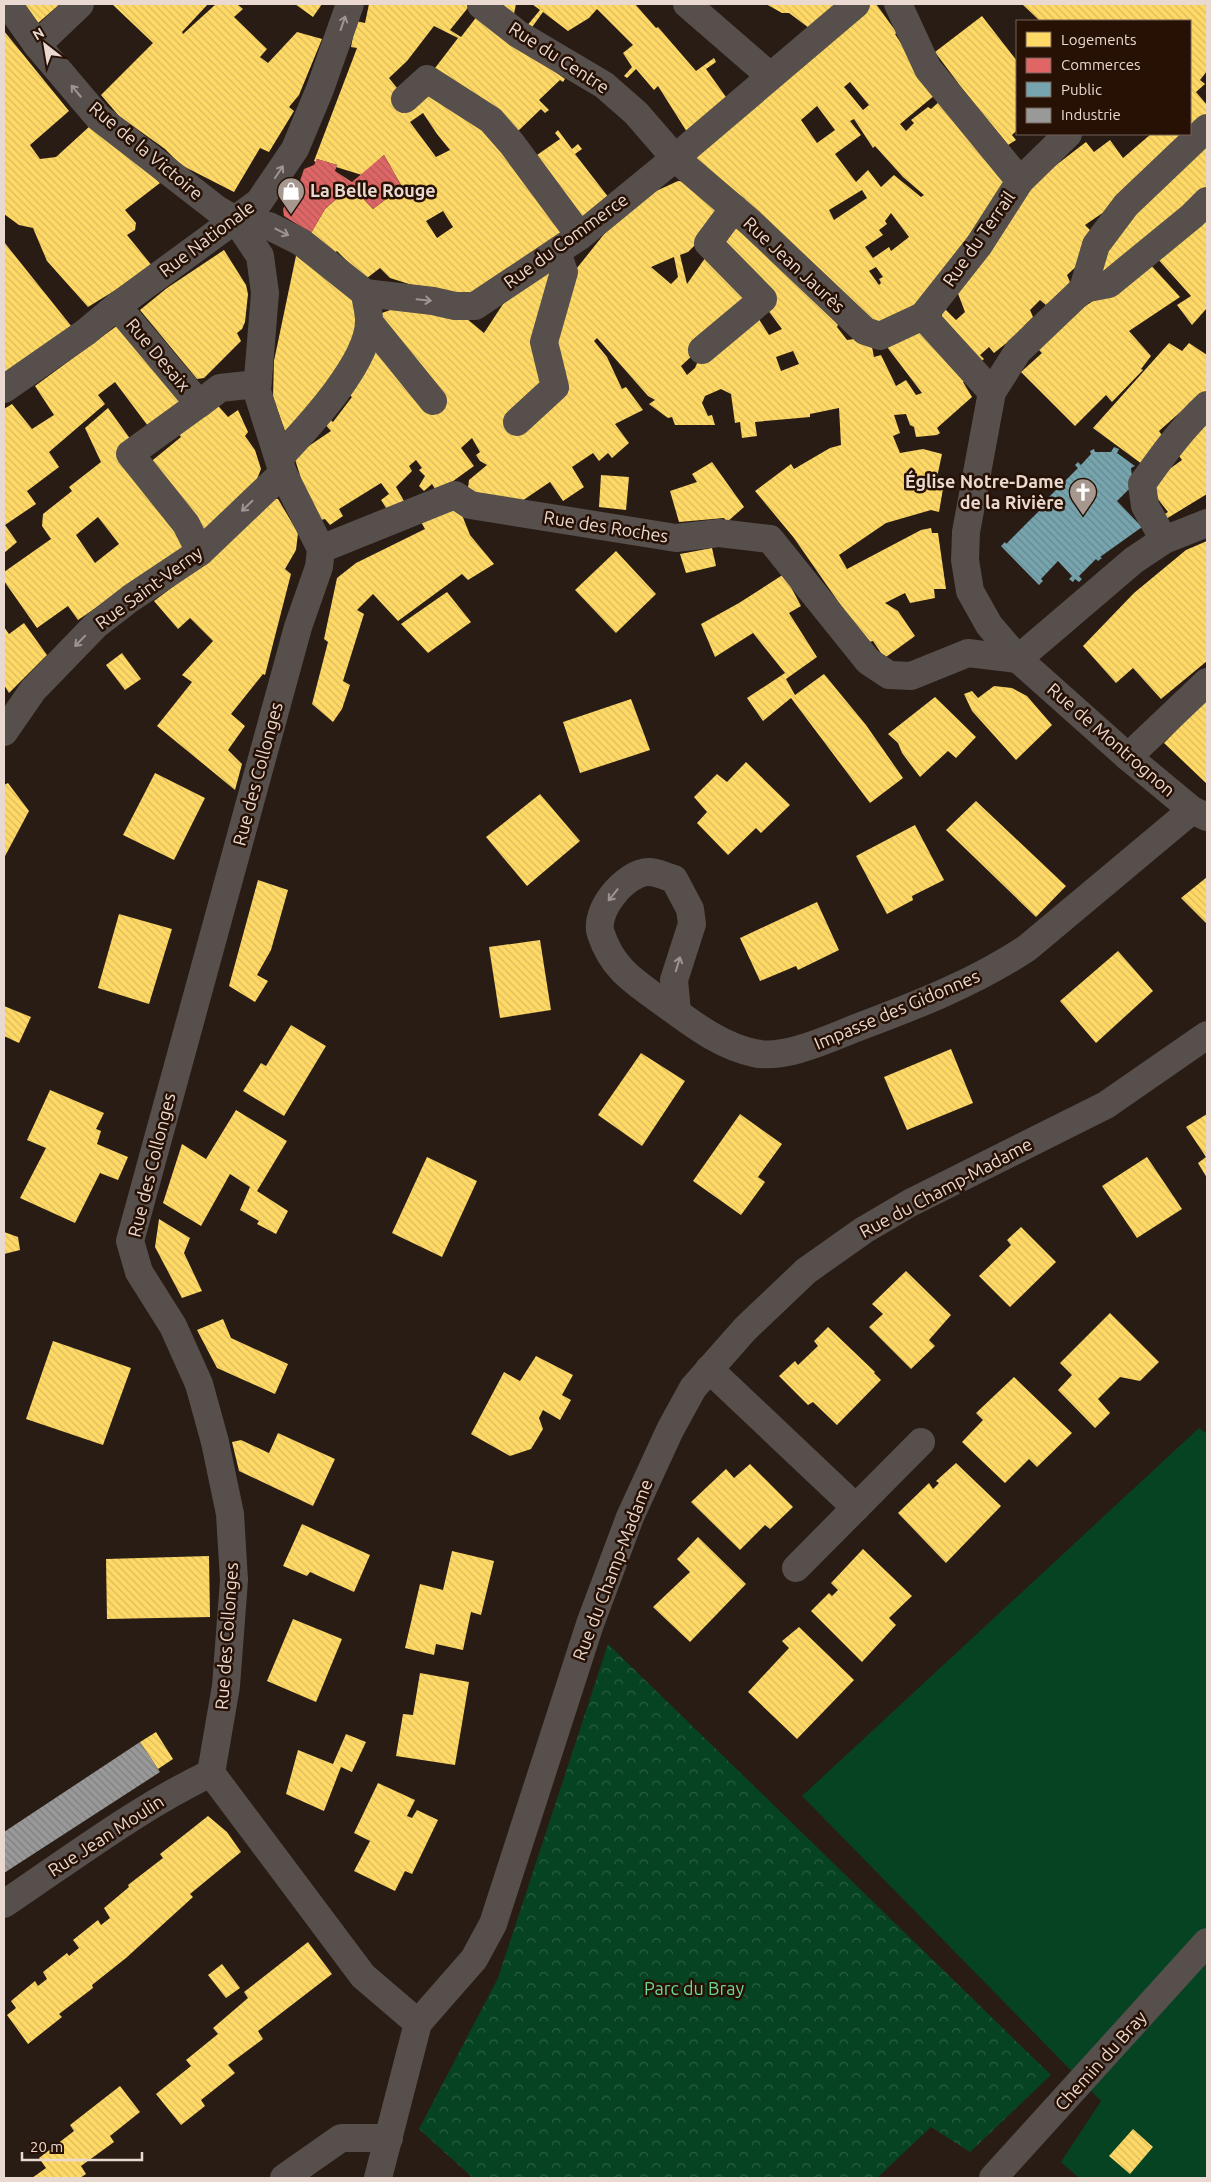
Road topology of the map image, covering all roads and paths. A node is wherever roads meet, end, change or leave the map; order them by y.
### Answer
1 (8, 4) edge
2 (80, 4) edge
3 (350, 4) edge
4 (687, 4) edge
5 (856, 4) edge
6 (898, 4) edge
7 (481, 5) edge
8 (37, 45) junction
9 (770, 76) junction
10 (405, 99) dead end
11 (1207, 128) edge
12 (1066, 135) edge
13 (675, 158) junction
14 (1020, 181) junction
15 (1207, 201) edge
16 (734, 208) junction
17 (236, 220) junction
18 (580, 236) junction
19 (557, 252) junction
20 (1083, 289) junction
21 (365, 293) junction
22 (117, 306) junction
23 (923, 316) junction
24 (369, 322) junction
25 (702, 350) dead end
26 (257, 384) junction
27 (4, 390) edge
28 (992, 392) junction
29 (433, 401) dead end
30 (199, 404) junction
31 (1207, 405) edge
32 (517, 422) dead end
33 (281, 466) junction
34 (1207, 523) edge
35 (1164, 540) junction
36 (321, 549) junction
37 (200, 552) junction
38 (1018, 659) junction
39 (1207, 682) edge
40 (4, 732) edge
41 (1128, 757) junction
42 (1200, 814) edge
43 (677, 1012) junction
44 (1207, 1034) edge
45 (709, 1369) junction
46 (920, 1442) dead end
47 (856, 1508) junction
48 (796, 1568) dead end
49 (212, 1773) junction
50 (4, 1904) edge
51 (1207, 1942) edge
52 (418, 2023) junction
53 (389, 2138) junction
54 (284, 2178) edge
55 (378, 2178) edge
56 (993, 2178) edge

1 - 8 street, Rue de la Victoire
2 - 8 street
17 -> 3 street, Rue Nationale
4 - 9 street
5 - 9 street, Rue du Commerce
6 - 14 street, Rue du Terrail
7 - 13 street, Rue du Centre
17 -> 8 street, Rue de la Victoire
9 - 13 street, Rue du Commerce
10 - 18 street
11 - 20 street
12 - 14 street
13 - 16 street, Rue Jean Jaurès
13 - 18 street, Rue du Commerce
14 - 23 street, Rue du Terrail
15 - 20 street
16 - 23 street, Rue Jean Jaurès
16 - 25 street
17 -> 21 street
17 - 22 street, Rue Nationale
17 - 26 street
18 - 19 street, Rue du Commerce
21 -> 19 street, Rue du Commerce
19 - 32 street
20 - 28 street
21 - 24 street
22 - 27 street, Rue Nationale
22 - 30 street, Rue Desaix
23 - 28 street
24 - 29 street
24 - 33 street, Rue Saint-Verny
26 - 30 street, Rue Desaix
26 - 33 street
28 - 38 street, Rue de Montrognon
30 - 37 street, Rue Desaix
31 - 35 street
33 - 36 street
33 -> 37 street, Rue Saint-Verny
34 - 35 street
35 - 38 street
36 - 38 street, Rue des Roches
36 - 49 street, Rue des Collonges
37 -> 40 street, Rue Saint-Verny
38 - 41 street, Rue de Montrognon
39 - 41 street
41 - 42 street, Rue de Montrognon
42 - 43 street, Impasse des Gidonnes
43 -> 43 street, Impasse des Gidonnes
44 - 45 street, Rue du Champ-Madame
45 - 47 street
45 - 52 street, Rue du Champ-Madame
46 - 47 street
47 - 48 street
49 - 50 street, Rue Jean Moulin
49 - 52 street
51 - 56 street, Chemin du Bray
52 - 53 street
53 - 54 street
53 - 55 street

